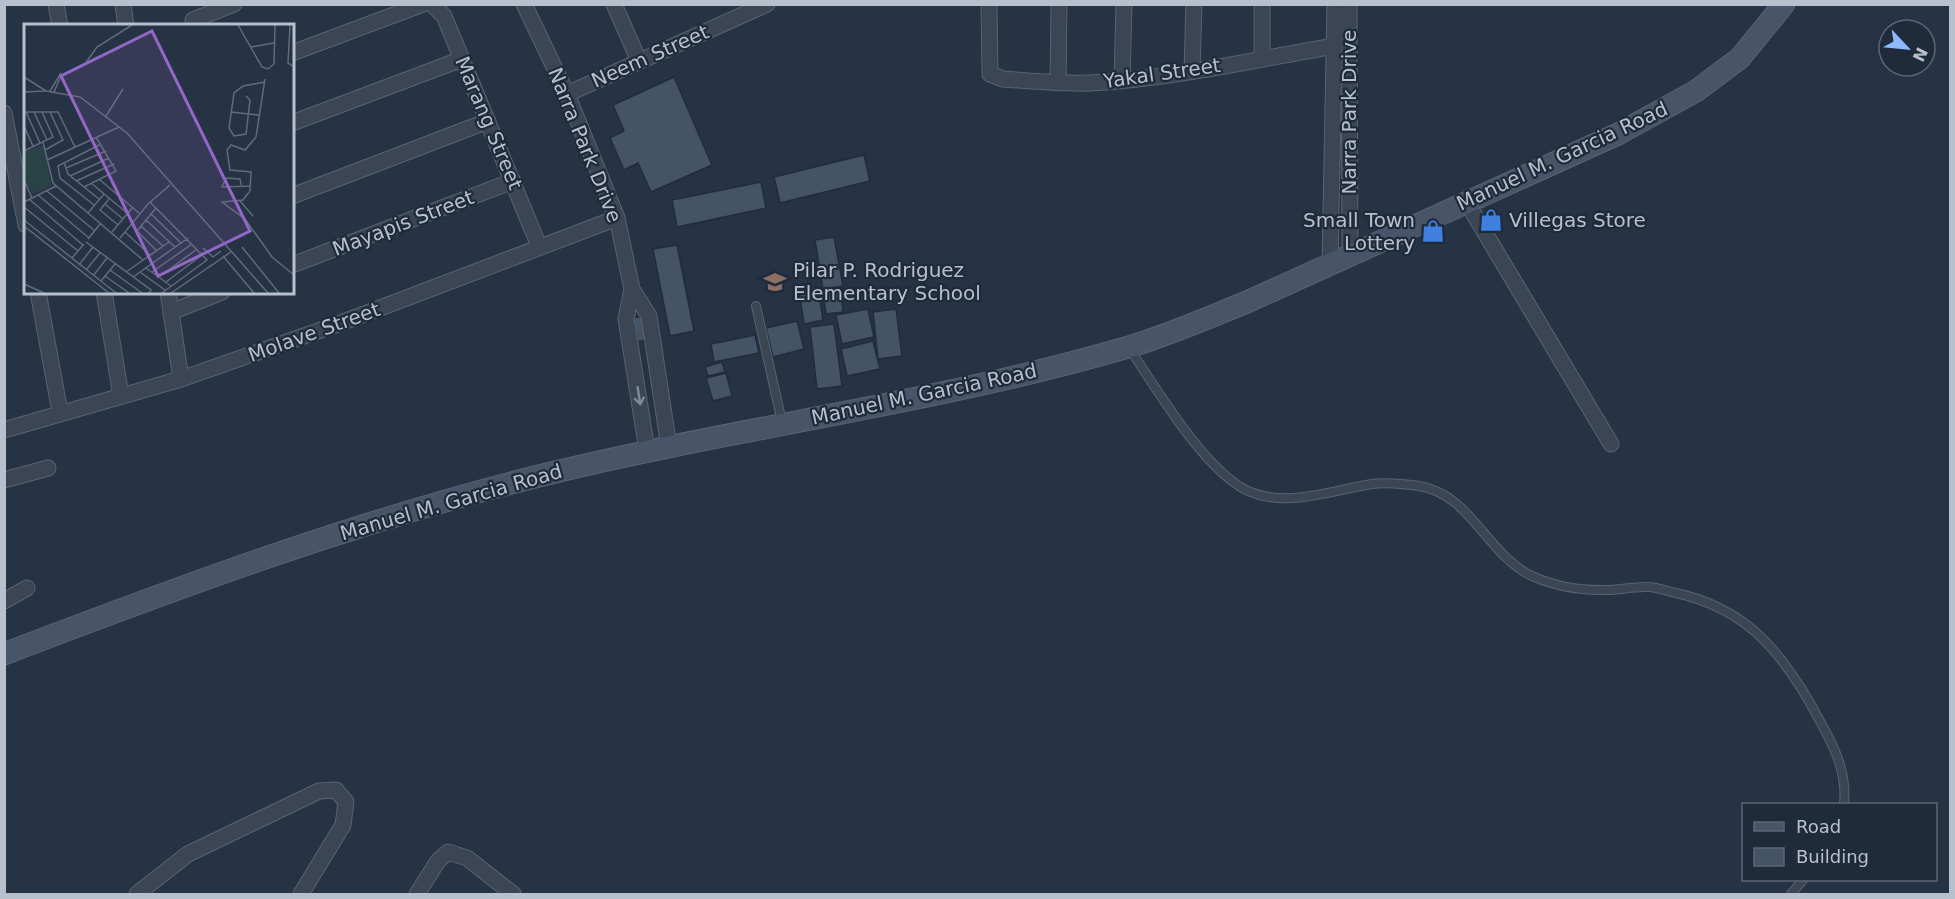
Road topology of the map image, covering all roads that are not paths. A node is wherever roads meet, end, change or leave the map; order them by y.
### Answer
1 (56, 4) edge
2 (123, 4) edge
3 (191, 4) edge
4 (234, 4) edge
5 (423, 4) edge
6 (432, 4) edge
7 (524, 4) edge
8 (614, 4) edge
9 (767, 4) edge
10 (990, 4) edge
11 (1059, 4) edge
12 (1124, 4) edge
13 (1194, 4) edge
14 (1262, 4) edge
15 (1335, 4) edge
16 (1349, 4) edge
17 (1784, 4) edge
18 (194, 23) edge
19 (60, 24) edge
20 (126, 24) edge
21 (1334, 46) junction
22 (294, 52) edge
23 (462, 59) junction
24 (1262, 59) junction
25 (639, 61) junction
26 (1192, 71) junction
27 (1122, 80) junction
28 (1058, 82) junction
29 (567, 94) junction
30 (4, 112) edge
31 (488, 121) junction
32 (294, 122) edge
33 (513, 181) junction
34 (294, 195) edge
35 (1466, 201) junction
36 (24, 215) edge
37 (617, 218) junction
38 (539, 246) junction
39 (1350, 256) junction
40 (294, 265) edge
41 (1330, 265) junction
42 (632, 289) junction
43 (38, 294) edge
44 (104, 294) edge
45 (168, 294) edge
46 (217, 294) edge
47 (756, 306) dead end
48 (171, 312) junction
49 (1128, 347) junction
50 (182, 379) junction
51 (121, 396) junction
52 (60, 412) junction
53 (782, 423) junction
54 (4, 430) edge
55 (1611, 444) dead end
56 (669, 447) junction
57 (647, 450) junction
58 (48, 468) dead end
59 (4, 480) edge
60 (27, 588) dead end
61 (4, 601) edge
62 (4, 654) edge
63 (1844, 803) edge
64 (1801, 881) edge
65 (137, 894) edge
66 (301, 894) edge
67 (417, 894) edge
68 (513, 894) edge
69 (1791, 894) edge

1 - 19 street
2 - 20 street
3 - 18 street
4 - 18 street
5 - 22 street
6 - 23 street, Marang Street
7 - 29 street, Narra Park Drive
8 - 25 street
9 - 25 street, Neem Street
10 - 28 street, Yakal Street
11 - 28 street
12 - 27 street
13 - 26 street
14 - 24 street
15 - 21 street, Narra Park Drive
16 - 39 street, Narra Park Drive
17 - 35 main road, Manuel M. Garcia Road
21 - 24 street, Yakal Street
21 - 41 street, Narra Park Drive
23 - 31 street, Marang Street
23 - 32 street
24 - 26 street, Yakal Street
25 - 29 street, Neem Street
26 - 27 street, Yakal Street
27 - 28 street, Yakal Street
29 - 37 street, Narra Park Drive
30 - 36 street
31 - 33 street, Marang Street
31 - 34 street
33 - 38 street, Marang Street
33 - 40 street, Mayapis Street
35 - 39 main road, Manuel M. Garcia Road
35 - 55 street
37 - 38 street, Molave Street
37 - 42 street, Narra Park Drive
38 - 50 street, Molave Street
39 - 41 main road, Manuel M. Garcia Road
41 - 49 main road, Manuel M. Garcia Road
42 - 56 street, Narra Park Drive
42 -> 57 street, Narra Park Drive
43 - 52 street
44 - 51 street
45 - 48 street
46 - 48 street
47 - 53 lane
48 - 50 street
49 - 53 main road, Manuel M. Garcia Road
49 - 63 lane
50 - 51 street, Molave Street
51 - 52 street, Molave Street
52 - 54 street, Molave Street
53 - 56 main road, Manuel M. Garcia Road
56 - 57 main road, Manuel M. Garcia Road
57 - 62 main road, Manuel M. Garcia Road
58 - 59 street
60 - 61 street
64 - 69 lane
65 - 66 street
67 - 68 street

